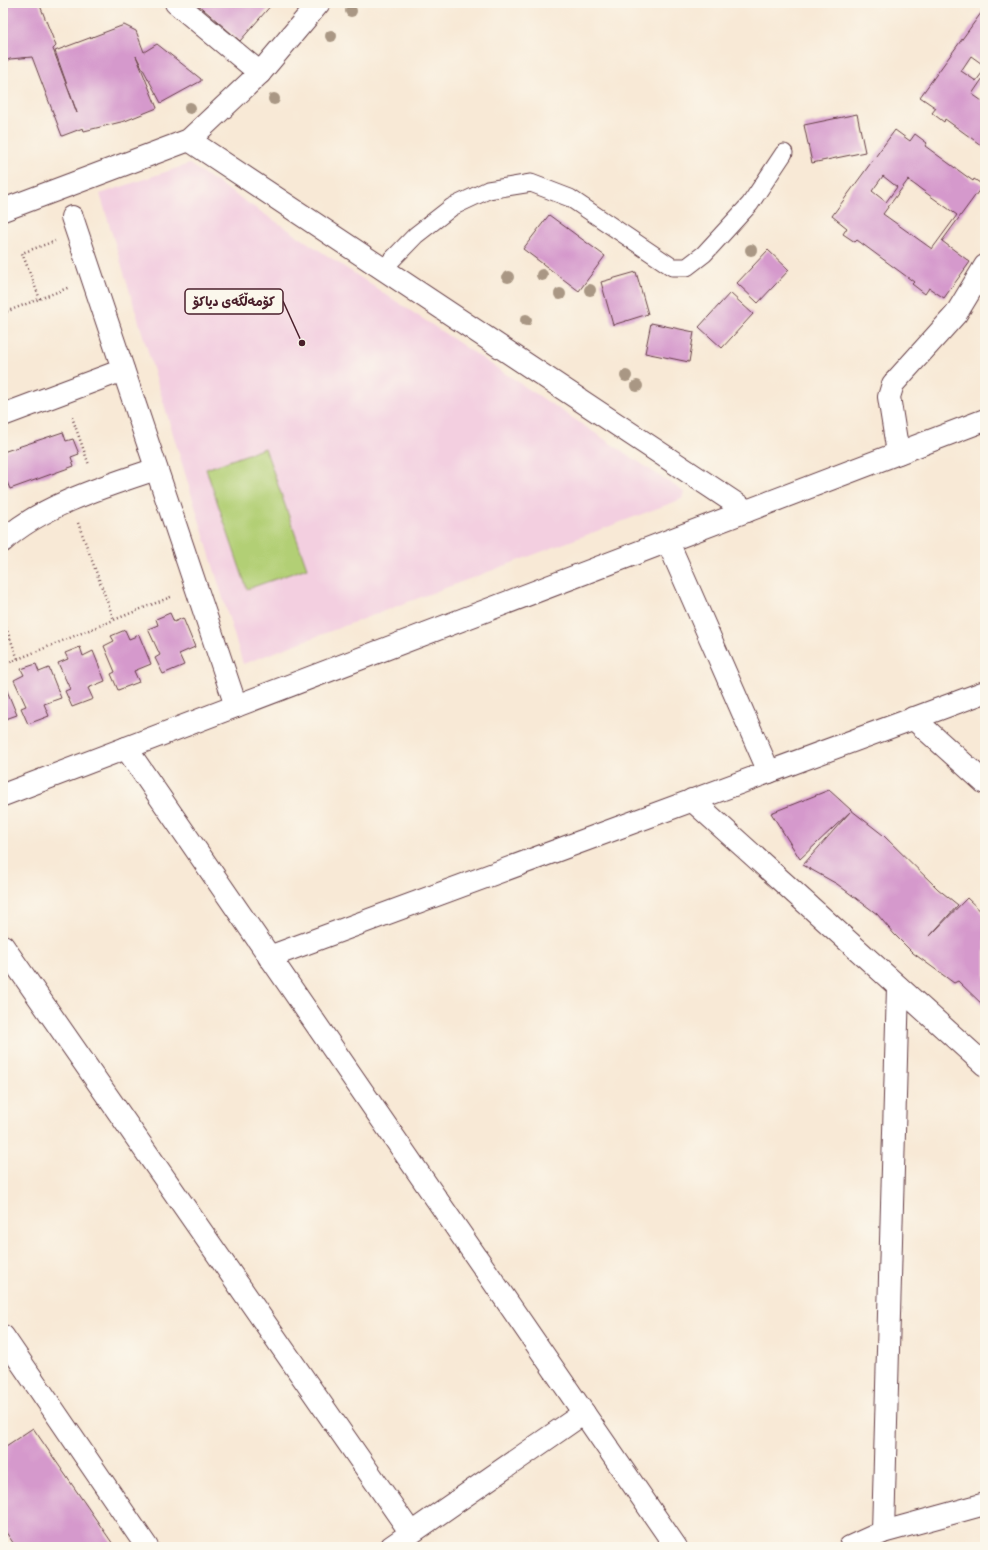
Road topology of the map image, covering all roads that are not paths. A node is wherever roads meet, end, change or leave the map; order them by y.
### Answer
1 (176, 3) edge
2 (319, 3) edge
3 (260, 72) junction
4 (189, 140) junction
5 (784, 153) dead end
6 (3, 210) edge
7 (75, 225) road end
8 (985, 266) edge
9 (383, 269) junction
10 (123, 370) junction
11 (3, 415) edge
12 (985, 420) edge
13 (898, 453) junction
14 (156, 469) junction
15 (748, 511) junction
16 (3, 541) edge
17 (668, 542) junction
18 (985, 692) edge
19 (236, 706) junction
20 (913, 718) junction
21 (126, 748) junction
22 (769, 772) junction
23 (985, 783) edge
24 (3, 795) edge
25 (692, 800) junction
26 (3, 946) edge
27 (269, 957) junction
28 (898, 987) junction
29 (985, 1065) edge
30 (3, 1336) edge
31 (584, 1413) junction
32 (985, 1504) edge
33 (883, 1532) junction
34 (411, 1533) junction
35 (147, 1547) edge
36 (391, 1547) edge
37 (676, 1547) edge
38 (850, 1547) edge

1 - 3 street
2 - 3 street
3 - 4 street
4 - 6 street
4 - 9 street
5 - 9 lane
7 - 10 street
8 - 13 street
9 - 15 street
10 - 11 street
10 - 14 street
12 - 13 street
13 - 15 street
14 - 16 street
14 - 19 street
15 - 17 street
17 - 19 street
17 - 22 street
18 - 20 street
19 - 21 street
20 - 22 street
20 - 23 street
21 - 24 street
21 - 27 street
22 - 25 street
25 - 27 street
25 - 28 street
26 - 34 street
27 - 31 street
28 - 29 street
28 - 33 street
30 - 35 street
31 - 34 street
31 - 37 street
32 - 33 street
33 - 38 street
34 - 36 street

